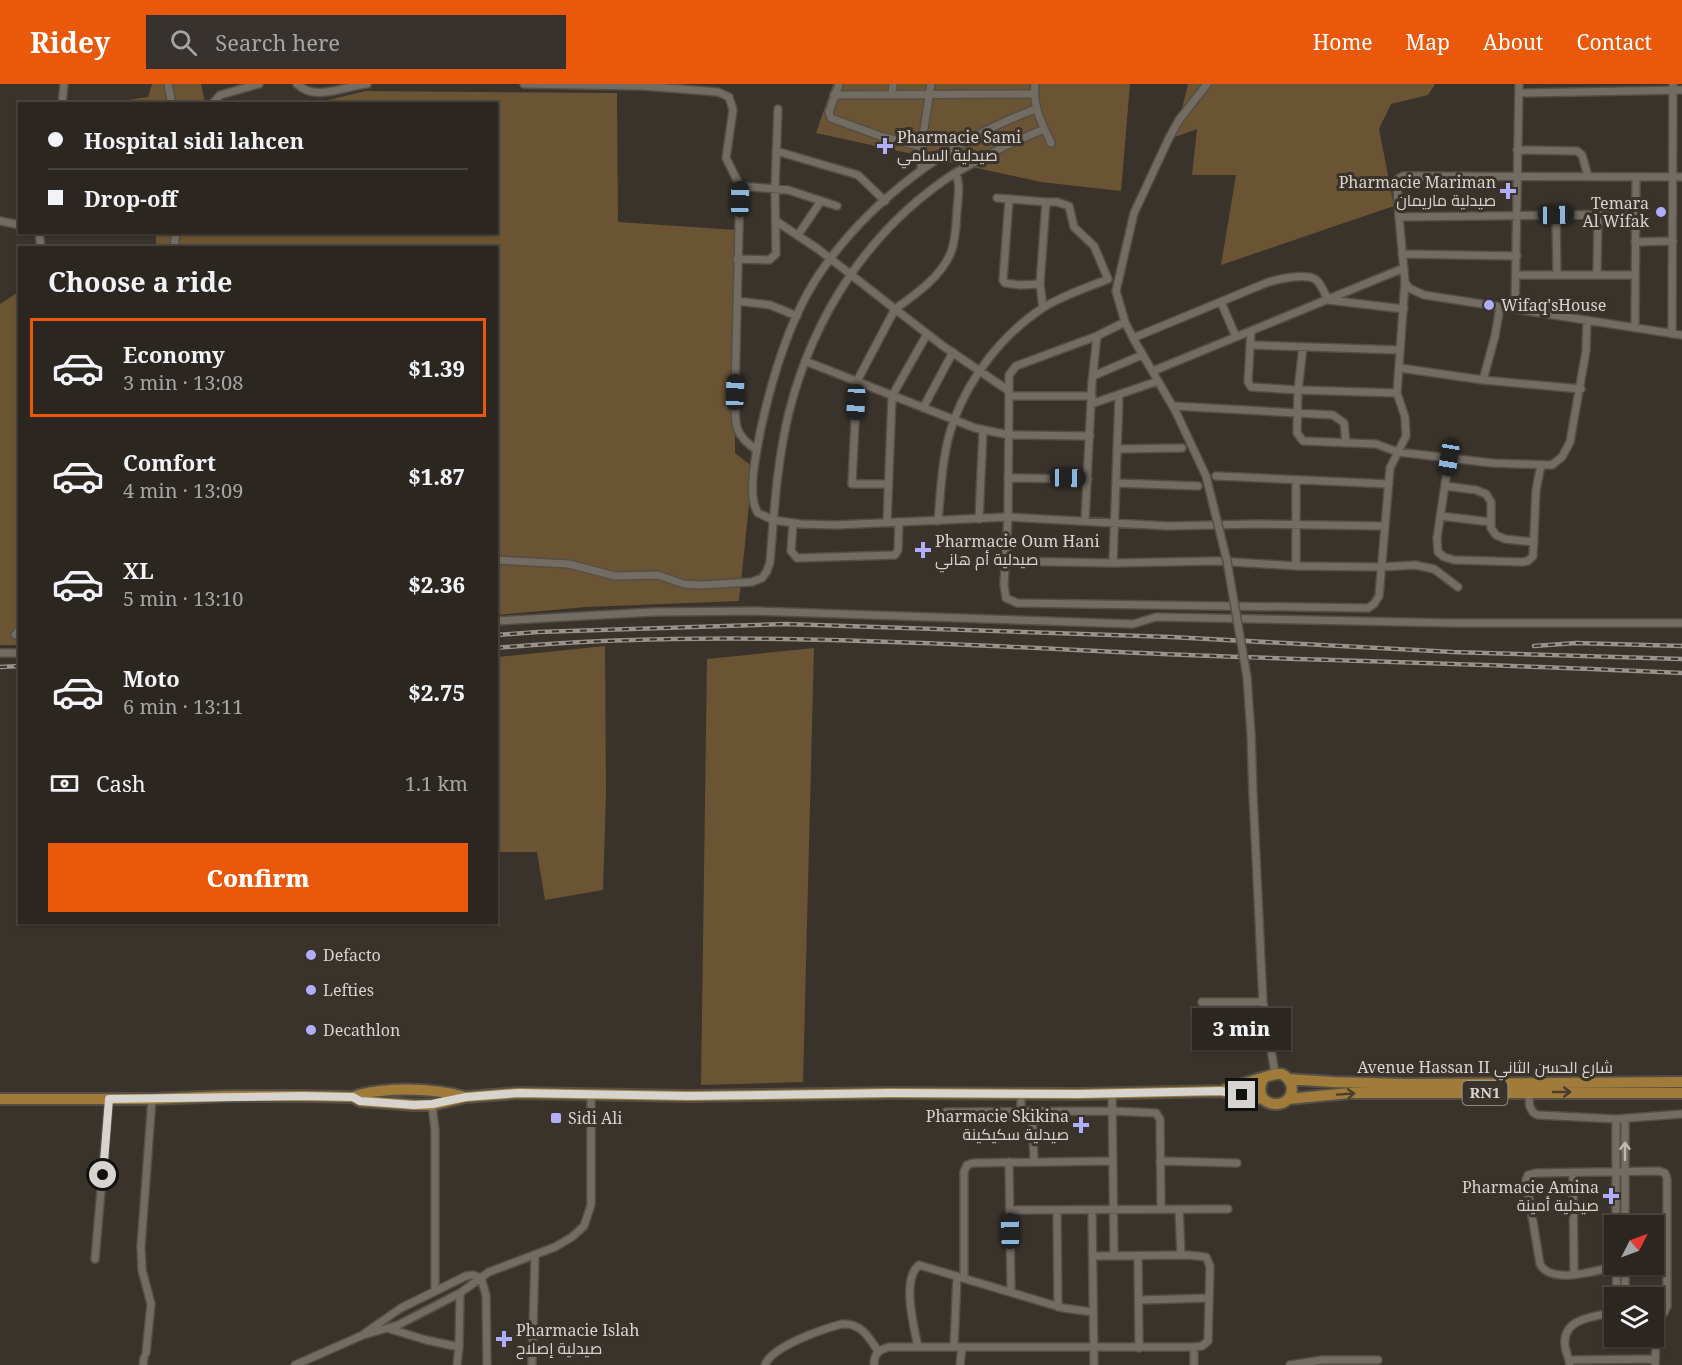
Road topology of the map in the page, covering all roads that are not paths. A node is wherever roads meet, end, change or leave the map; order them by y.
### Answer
1 (64, 84) edge
2 (168, 84) edge
3 (259, 84) edge
4 (297, 84) edge
5 (367, 84) edge
6 (524, 84) edge
7 (839, 84) edge
8 (893, 84) edge
9 (931, 84) edge
10 (1035, 84) edge
11 (1207, 84) edge
12 (1519, 84) edge
13 (1673, 87) edge
14 (1682, 90) edge
15 (892, 93) junction
16 (1519, 93) junction
17 (834, 94) junction
18 (929, 94) junction
19 (1034, 94) junction
20 (62, 102) edge
21 (172, 102) edge
22 (214, 102) edge
23 (778, 109) dead end
24 (1036, 109) junction
25 (1044, 129) junction
26 (1051, 143) dead end
27 (922, 147) junction
28 (1517, 150) junction
29 (776, 151) junction
30 (921, 170) junction
31 (955, 173) junction
32 (1517, 176) junction
33 (1588, 176) junction
34 (1636, 177) junction
35 (1673, 177) junction
36 (1682, 177) edge
37 (740, 186) junction
38 (775, 188) junction
39 (997, 198) dead end
40 (1009, 200) junction
41 (821, 201) junction
42 (885, 201) junction
43 (1046, 202) junction
44 (837, 206) dead end
45 (1598, 214) junction
46 (1635, 214) junction
47 (1556, 215) junction
48 (1518, 216) junction
49 (1399, 218) junction
50 (0, 221) edge
51 (776, 221) junction
52 (18, 225) edge
53 (798, 235) junction
54 (1635, 242) junction
55 (1673, 242) junction
56 (1402, 254) junction
57 (1517, 256) junction
58 (830, 258) junction
59 (737, 259) junction
60 (1404, 268) junction
61 (851, 274) junction
62 (1517, 275) junction
63 (1557, 275) junction
64 (1597, 275) junction
65 (1635, 275) junction
66 (1405, 282) junction
67 (1040, 284) junction
68 (1328, 300) junction
69 (737, 302) junction
70 (1221, 302) junction
71 (1500, 307) junction
72 (1043, 308) junction
73 (895, 309) junction
74 (1404, 309) junction
75 (1515, 309) junction
76 (797, 316) junction
77 (1587, 320) junction
78 (1125, 322) junction
79 (1635, 328) junction
80 (1251, 331) junction
81 (927, 334) junction
82 (1672, 334) junction
83 (1682, 335) edge
84 (1097, 336) junction
85 (1236, 337) junction
86 (1133, 338) junction
87 (1250, 345) junction
88 (1303, 347) junction
89 (1400, 350) junction
90 (953, 352) junction
91 (1142, 355) junction
92 (805, 361) junction
93 (1400, 368) junction
94 (1152, 371) junction
95 (979, 372) junction
96 (1093, 376) junction
97 (1483, 380) junction
98 (857, 381) junction
99 (1158, 381) junction
100 (1581, 389) junction
101 (1298, 390) junction
102 (1009, 393) junction
103 (1397, 393) junction
104 (892, 396) junction
105 (1092, 396) junction
106 (1119, 396) junction
107 (1091, 405) junction
108 (923, 408) junction
109 (1174, 409) junction
110 (1297, 413) junction
111 (954, 421) junction
112 (983, 430) junction
113 (1009, 435) junction
114 (1090, 436) junction
115 (1346, 443) junction
116 (1182, 448) dead end
117 (1117, 449) junction
118 (757, 450) junction
119 (1398, 452) junction
120 (1449, 458) junction
121 (1541, 465) junction
122 (1216, 476) dead end
123 (1008, 478) junction
124 (1088, 479) junction
125 (1296, 481) junction
126 (1116, 483) junction
127 (888, 484) junction
128 (1389, 484) junction
129 (1198, 486) dead end
130 (1445, 486) junction
131 (1440, 516) junction
132 (1008, 517) junction
133 (979, 519) junction
134 (773, 520) junction
135 (938, 521) junction
136 (1085, 521) junction
137 (898, 522) junction
138 (1491, 522) junction
139 (793, 523) junction
140 (886, 523) junction
141 (1115, 523) junction
142 (1295, 525) junction
143 (1385, 526) junction
144 (1534, 542) junction
145 (498, 560) edge
146 (1006, 561) junction
147 (1113, 563) junction
148 (1296, 566) junction
149 (1381, 567) junction
150 (1458, 587) dead end
151 (498, 621) edge
152 (1682, 623) edge
153 (0, 653) edge
154 (18, 653) edge
155 (1202, 1002) dead end
156 (1263, 1002) junction
157 (1275, 1073) junction
158 (1263, 1079) junction
159 (1288, 1079) junction
160 (1682, 1082) edge
161 (399, 1089) junction
162 (432, 1090) junction
163 (1221, 1091) junction
164 (1529, 1092) junction
165 (1021, 1093) junction
166 (1112, 1093) junction
167 (1682, 1093) edge
168 (591, 1095) junction
169 (353, 1097) junction
170 (466, 1097) junction
171 (0, 1099) edge
172 (109, 1099) junction
173 (152, 1099) junction
174 (1263, 1099) junction
175 (1288, 1099) junction
176 (396, 1102) junction
177 (432, 1104) junction
178 (1112, 1111) junction
179 (946, 1112) dead end
180 (1021, 1112) junction
181 (1032, 1112) junction
182 (1682, 1114) edge
183 (1621, 1118) junction
184 (1034, 1161) junction
185 (1112, 1161) junction
186 (1161, 1161) junction
187 (1009, 1162) junction
188 (1237, 1163) dead end
189 (1616, 1171) junction
190 (1625, 1171) junction
191 (1574, 1172) junction
192 (1161, 1209) junction
193 (1179, 1209) junction
194 (1228, 1209) dead end
195 (1010, 1210) junction
196 (1092, 1210) junction
197 (1112, 1210) junction
198 (1057, 1211) junction
199 (1616, 1215) edge
200 (1625, 1215) edge
201 (1667, 1253) junction
202 (1664, 1254) edge
203 (535, 1255) junction
204 (1180, 1255) junction
205 (1093, 1256) junction
206 (1114, 1256) junction
207 (1138, 1256) junction
208 (95, 1259) dead end
209 (1604, 1268) edge
210 (1574, 1274) junction
211 (960, 1277) junction
212 (481, 1278) junction
213 (435, 1290) junction
214 (1011, 1292) junction
215 (460, 1293) junction
216 (1209, 1298) junction
217 (1140, 1300) junction
218 (1058, 1307) junction
219 (1093, 1312) junction
220 (1664, 1313) edge
221 (1604, 1315) edge
222 (390, 1329) junction
223 (363, 1335) junction
224 (1094, 1346) junction
225 (459, 1347) junction
226 (918, 1347) junction
227 (958, 1347) junction
228 (1194, 1347) junction
229 (1139, 1348) junction
230 (878, 1351) junction
231 (144, 1359) edge
232 (1378, 1360) dead end
233 (1569, 1362) edge
234 (1612, 1362) edge
235 (1655, 1362) edge
236 (295, 1365) edge
237 (457, 1365) edge
238 (486, 1365) edge
239 (532, 1365) edge
240 (765, 1365) edge
241 (873, 1365) edge
242 (960, 1365) edge
243 (1094, 1365) edge
244 (1194, 1365) edge
245 (1290, 1365) edge

1 - 20 street
2 - 21 street
3 - 22 street
4 - 5 street
6 - 37 street
7 - 17 street
8 - 15 street
9 - 18 street
10 - 19 street
11 - 78 street
12 - 16 street
13 - 14 street
13 - 16 street
13 - 35 street
15 - 17 street
15 - 18 street
16 - 28 street
17 - 27 street
18 - 19 street
18 - 27 street
19 - 24 street
23 - 29 street
24 - 25 street
24 - 30 street
25 - 26 street
25 - 31 street
27 - 30 street
28 - 32 street
28 - 33 street
29 - 38 street
29 - 42 street
30 - 42 street
31 - 61 street
31 - 73 street
32 - 33 street
32 - 48 street
32 - 49 street
33 - 34 street
34 - 35 street
34 - 46 street
35 - 36 street
35 - 55 street
37 - 38 street
37 - 59 street
38 - 41 street
38 - 51 street
39 - 40 street
40 - 43 street
40 - 67 street
41 - 44 street
41 - 53 street
42 - 58 street
43 - 67 street
43 - 72 street
45 - 46 street
45 - 47 street
45 - 64 street
46 - 54 street
47 - 48 street
47 - 63 street
48 - 49 street
48 - 57 street
49 - 56 street
50 - 52 street
51 - 53 street
51 - 59 street
53 - 58 street
54 - 55 street
54 - 65 street
55 - 82 street
56 - 57 street
56 - 60 street
57 - 62 street
58 - 61 street
58 - 76 street
59 - 69 street
60 - 66 street
60 - 68 street
61 - 73 street
61 - 92 street
62 - 63 street
62 - 75 street
63 - 64 street
64 - 65 street
65 - 79 street
66 - 71 street
66 - 74 street
67 - 72 street
68 - 70 street
68 - 74 street
68 - 80 street
69 - 76 street
69 - 118 street
70 - 85 street
70 - 86 street
71 - 75 street
71 - 97 street
72 - 95 street
73 - 81 street
73 - 98 street
74 - 89 street
75 - 77 street
76 - 118 street
77 - 79 street
77 - 100 street
78 - 84 street
78 - 86 street
79 - 82 street
80 - 85 street
80 - 87 street
81 - 90 street
81 - 104 street
82 - 83 street
84 - 96 street
84 - 102 street
85 - 94 street
86 - 91 street
87 - 88 street
87 - 101 street
88 - 89 street
88 - 101 street
89 - 93 street
90 - 95 street
90 - 108 street
91 - 94 street
91 - 96 street
92 - 98 street
92 - 134 street
93 - 97 street
93 - 103 street
94 - 99 street
95 - 102 street
95 - 111 street
96 - 105 street
97 - 100 street
98 - 104 street
98 - 127 street
99 - 106 street
99 - 109 street
100 - 121 street
101 - 103 street
101 - 110 street
102 - 105 street
102 - 113 street
103 - 119 street
104 - 108 street
104 - 127 street
105 - 107 street
106 - 107 street
106 - 117 street
107 - 114 street
108 - 111 street
109 - 110 street
109 - 156 street, bridge
110 - 115 street
110 - 115 street
111 - 112 street
111 - 135 street
112 - 113 street
112 - 133 street
113 - 114 street
113 - 123 street
114 - 124 street
115 - 119 street
116 - 117 street
117 - 126 street
118 - 134 street
119 - 120 street
119 - 128 street
120 - 121 street
120 - 130 street
121 - 144 street
122 - 125 street
123 - 124 street
123 - 132 street
124 - 136 street
125 - 128 street
125 - 142 street
126 - 129 street
126 - 141 street
127 - 140 street
128 - 143 street
130 - 131 street
130 - 138 street
131 - 138 street
131 - 144 street
132 - 133 street
132 - 136 street
132 - 146 street
133 - 135 street
134 - 139 street
134 - 145 street
135 - 137 street
136 - 141 street
137 - 139 street
137 - 140 street
138 - 144 street
139 - 140 street
141 - 142 street
141 - 147 street
142 - 143 street
142 - 148 street
143 - 149 street
146 - 147 street
146 - 149 street
147 - 148 street
148 - 149 street
149 - 150 street
151 - 152 street
153 - 154 street
155 - 156 street
156 - 157 street
157 - 158 main road, RN1
157 - 159 main road, RN1
158 - 163 main road, RN1
158 - 174 main road
159 - 160 main road, Avenue Hassan II شارع الحسن الثاني / RN1
159 - 175 main road
161 - 162 main road, RN1
161 - 169 main road, RN1
161 - 176 main road
162 - 170 main road, RN1
162 - 177 main road
163 - 166 main road, RN1
163 - 174 main road, RN1
164 -> 167 main road, Avenue Hassan II شارع الحسن الثاني / RN1
175 -> 164 main road, Avenue Hassan II شارع الحسن الثاني / RN1
164 - 183 street
165 - 166 main road, RN1
165 - 168 main road, RN1
165 - 180 street
166 - 178 street
168 - 170 main road, RN1
168 - 203 street
169 - 173 main road, RN1
169 - 176 main road, RN1
170 - 177 main road, RN1
171 - 172 main road, RN1
172 - 173 main road, RN1
172 - 208 street
173 - 231 street
174 - 175 main road, RN1
176 - 177 main road, RN1
177 - 213 street
178 - 181 street
178 - 185 street
178 - 186 street
179 - 180 street
180 - 181 street
181 - 184 street
182 - 183 street
183 - 189 street
190 -> 183 street
184 - 185 street
184 - 187 street
185 - 197 street
186 - 188 street
186 - 192 street
187 - 195 street
187 - 211 street
189 - 190 street
189 - 191 street
189 - 199 street
190 - 200 street
190 - 201 street
191 - 210 street
191 - 210 street
192 - 193 street
192 - 197 street
193 - 194 street
193 - 204 street
195 - 198 street
195 - 214 street
196 - 197 street
196 - 198 street
196 - 205 street
197 - 206 street
198 - 218 street
201 - 202 street
201 - 220 street
203 - 212 street
203 - 239 street
204 - 207 street
204 - 216 street
205 - 206 street
205 - 219 street
206 - 207 street
207 - 217 street
209 - 210 street
211 - 214 street
211 - 226 street
211 - 227 street
212 - 213 street
212 - 215 street
212 - 238 street
213 - 223 street
214 - 218 street
215 - 222 street
215 - 225 street
216 - 217 street
216 - 228 street
217 - 229 street
218 - 219 street
219 - 224 street
221 - 233 street
222 - 223 street
222 - 225 street
223 - 236 street
224 - 227 street
224 - 229 street
224 - 243 street
225 - 237 street
226 - 227 street
226 - 230 street
227 - 242 street
228 - 229 street
228 - 244 street
230 - 240 street
230 - 241 street
232 - 245 street
233 - 234 street
234 - 235 street

